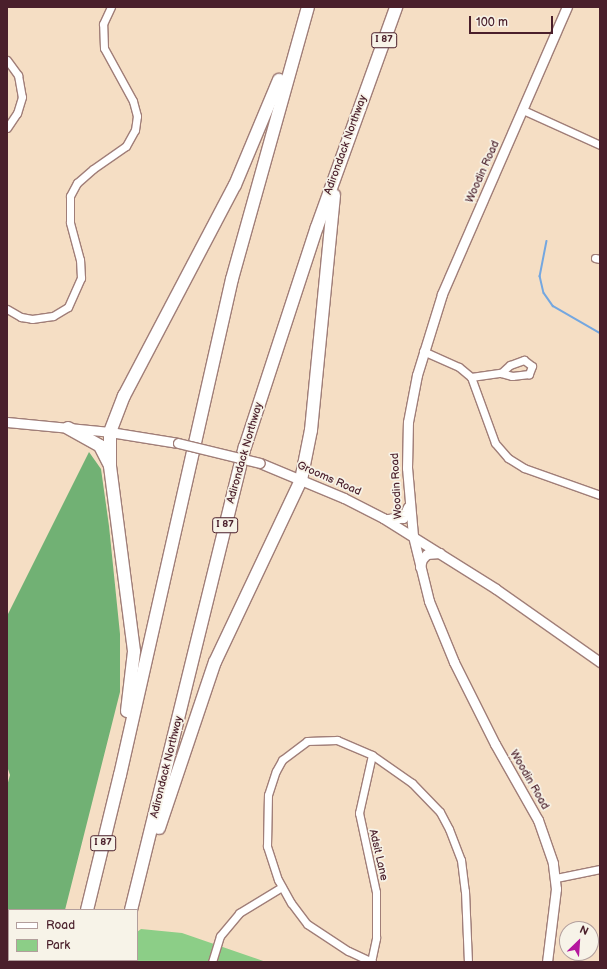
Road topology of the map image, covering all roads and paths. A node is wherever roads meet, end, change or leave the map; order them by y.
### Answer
1 (111, 7) edge
2 (308, 7) edge
3 (396, 7) edge
4 (567, 7) edge
5 (300, 30) junction
6 (7, 60) edge
7 (523, 110) junction
8 (7, 128) edge
9 (600, 145) edge
10 (337, 169) junction
11 (7, 309) edge
12 (423, 351) junction
13 (501, 373) dead end
14 (471, 376) junction
15 (7, 422) edge
16 (68, 428) junction
17 (110, 432) junction
18 (110, 466) junction
19 (301, 480) junction
20 (600, 495) edge
21 (408, 506) junction
22 (383, 518) junction
23 (413, 536) junction
24 (441, 554) junction
25 (420, 567) junction
26 (600, 662) edge
27 (372, 755) junction
28 (120, 775) junction
29 (600, 869) edge
30 (556, 878) junction
31 (282, 887) junction
32 (137, 889) junction
33 (87, 909) edge
34 (131, 909) edge
35 (212, 962) edge
36 (371, 962) edge
37 (468, 962) edge
38 (547, 962) edge

1 - 11 street
2 - 5 highway, I 87
3 - 10 highway, Adirondack Northway / I 87
4 - 7 street, Woodin Road
5 - 17 highway
5 - 28 highway, I 87
6 - 8 street
7 - 9 street
7 - 12 street, Woodin Road
10 - 19 highway
10 - 32 highway, Adirondack Northway / I 87
12 - 14 street
12 - 21 street, Woodin Road
13 - 14 street
14 - 20 street
15 - 16 street, Grooms Road
16 - 17 street, Grooms Road
16 - 18 highway
17 - 18 highway
17 - 19 street, Grooms Road, bridge
18 - 28 highway
19 - 22 street, Grooms Road
19 - 32 highway
21 - 22 street
21 - 23 street, Woodin Road
22 - 23 street, Grooms Road
23 - 24 street, Grooms Road
23 - 25 street, Woodin Road
24 - 25 street
24 - 26 street, Grooms Road
25 - 30 street, Woodin Road
27 - 31 street
27 - 36 street, Adsit Lane
27 - 37 street
28 - 33 highway, I 87
29 - 30 street
30 - 38 street, Woodin Road
31 - 35 street
31 - 36 street
32 - 34 highway, Adirondack Northway / I 87

